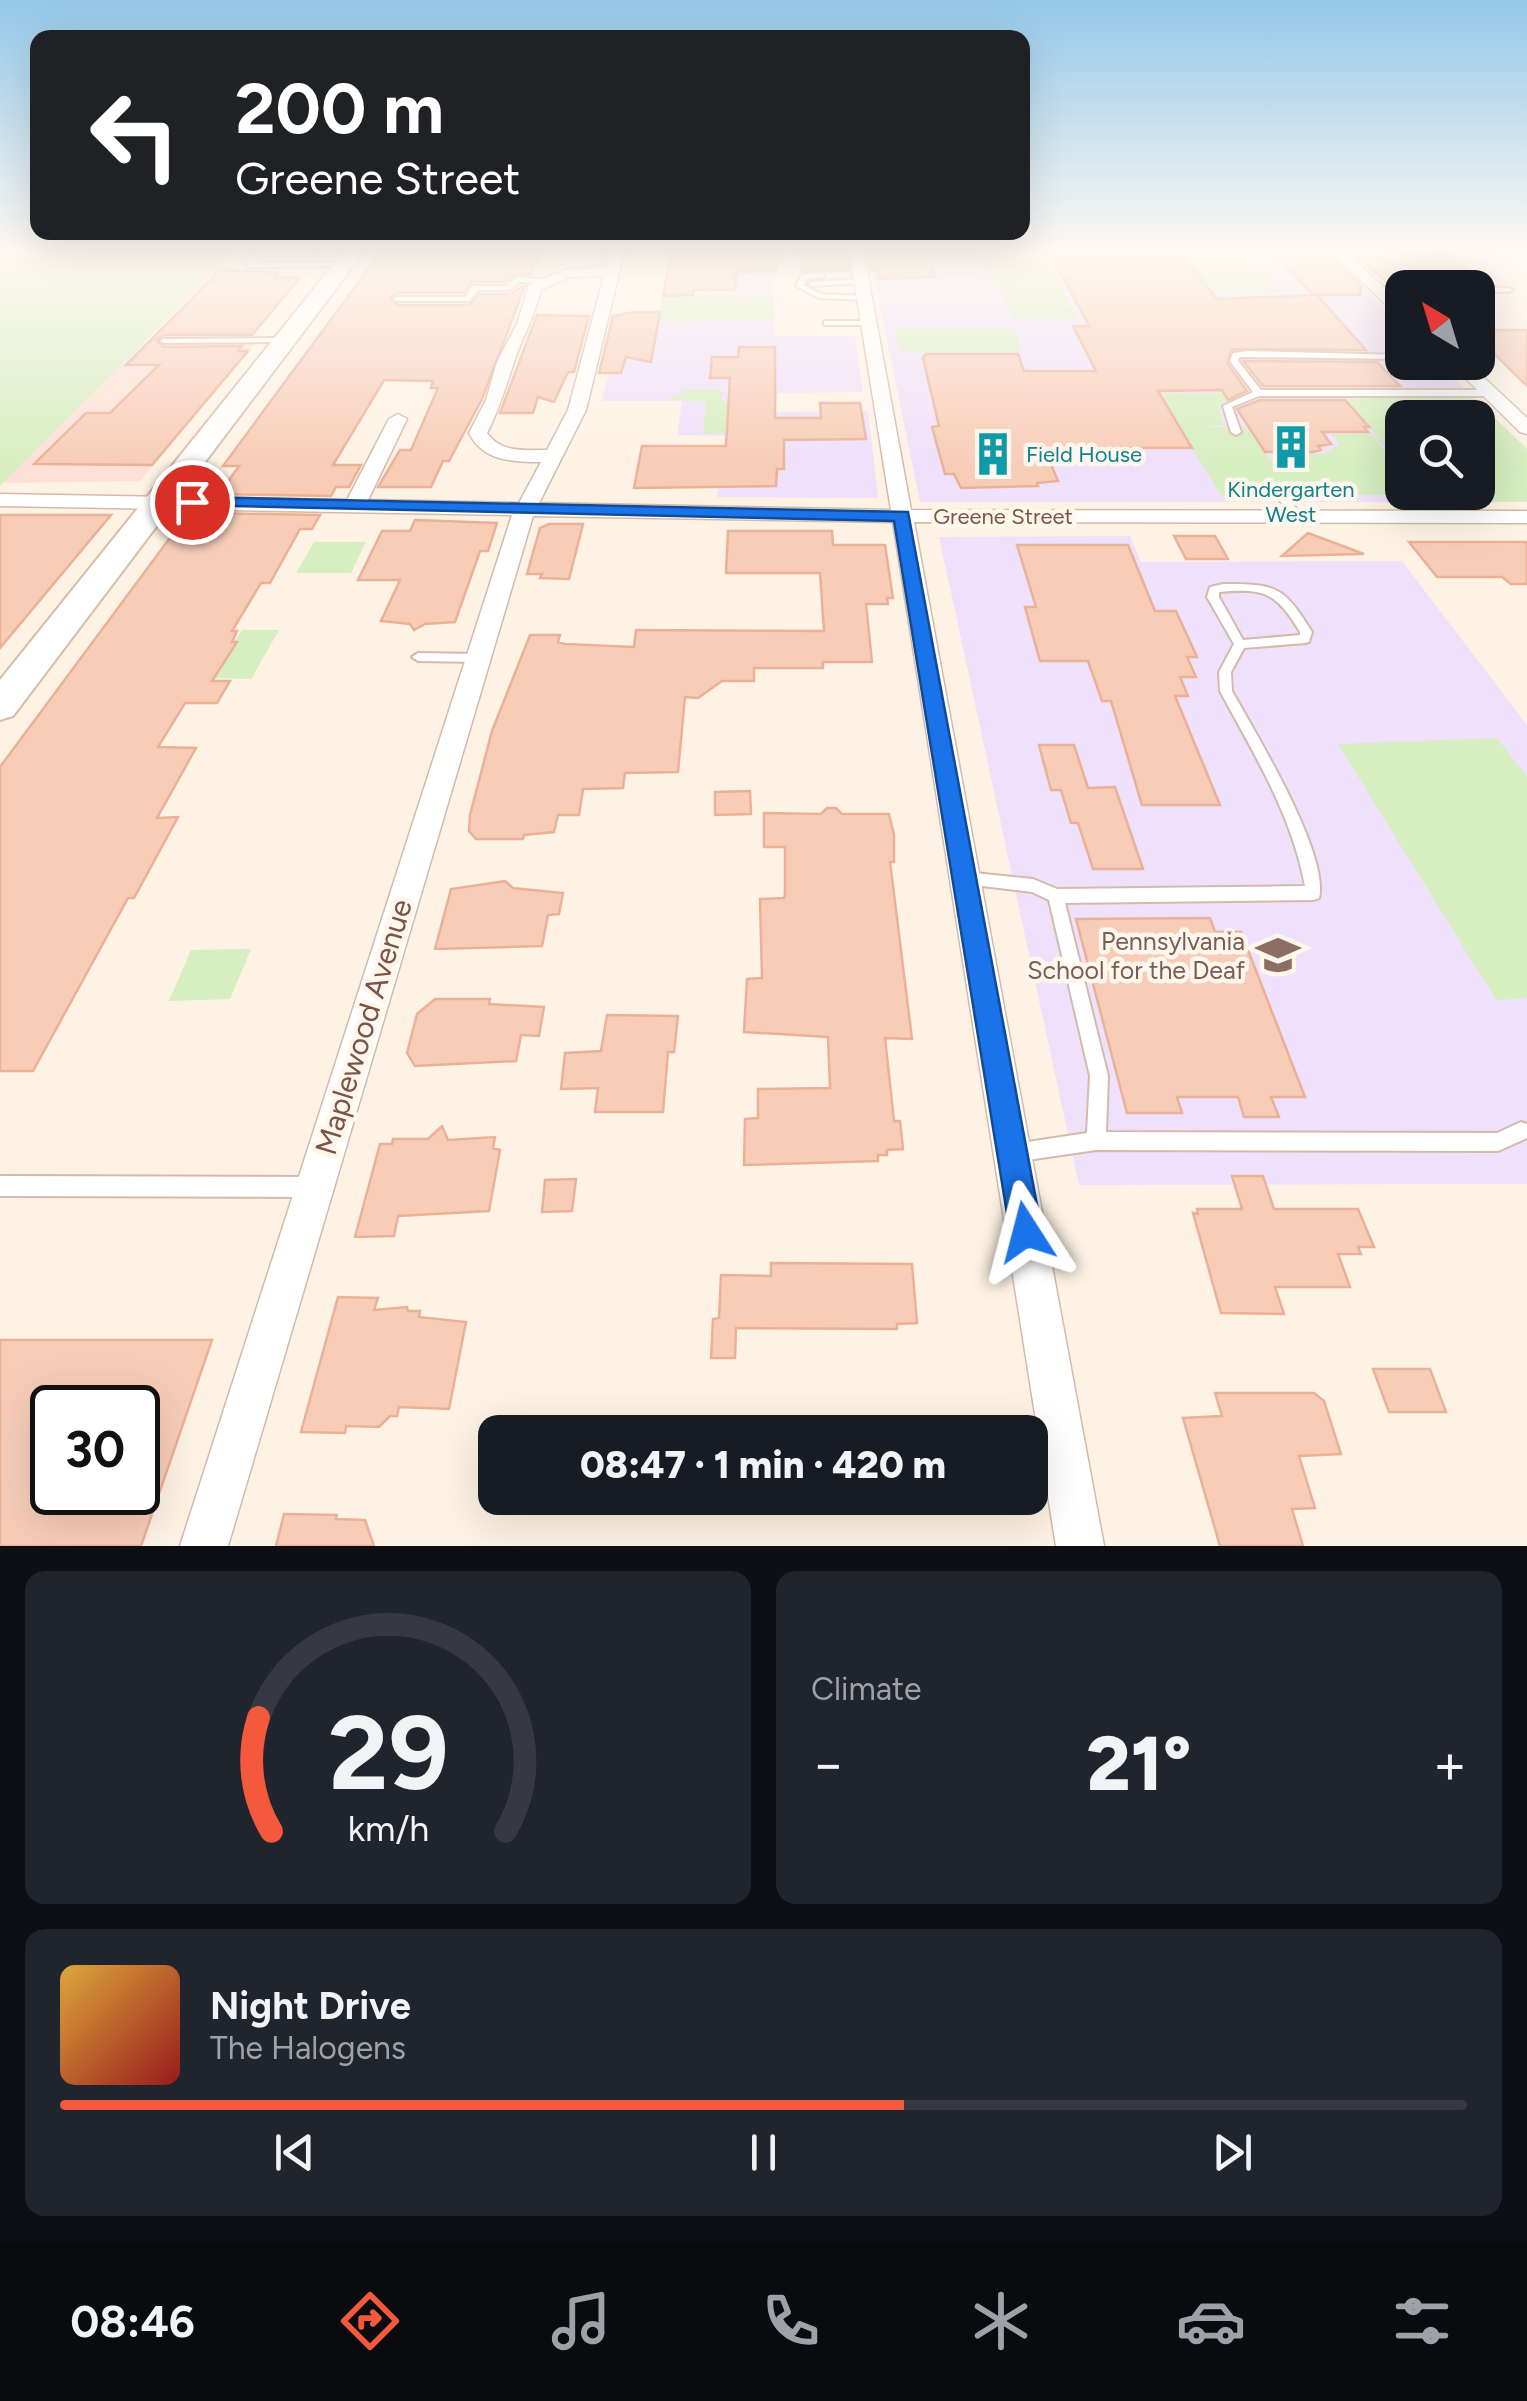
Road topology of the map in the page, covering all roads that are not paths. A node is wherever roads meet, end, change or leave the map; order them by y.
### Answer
1 (301, 321) edge
2 (526, 321) edge
3 (598, 321) edge
4 (865, 321) edge
5 (286, 340) junction
6 (164, 341) dead end
7 (1385, 355) edge
8 (1476, 380) edge
9 (1258, 393) junction
10 (1490, 393) junction
11 (398, 419) dead end
12 (1527, 428) edge
13 (1236, 432) dead end
14 (554, 456) junction
15 (1277, 490) dead end
16 (0, 500) edge
17 (160, 501) junction
18 (355, 505) junction
19 (525, 508) junction
20 (902, 516) junction
21 (1296, 516) junction
22 (1527, 517) edge
23 (1240, 644) junction
24 (418, 657) dead end
25 (478, 658) junction
26 (0, 706) edge
27 (966, 878) junction
28 (1056, 896) junction
29 (1521, 1131) dead end
30 (1096, 1141) junction
31 (1013, 1154) junction
32 (0, 1186) edge
33 (315, 1187) junction
34 (204, 1546) edge
35 (1080, 1546) edge

1 - 5 street
2 - 14 street
3 - 14 street, Maplewood Avenue
4 - 20 street
5 - 6 lane
5 - 17 street
7 - 9 lane
8 - 10 street
9 - 10 lane
9 - 13 lane
10 - 12 street
11 - 18 street
14 - 19 street, Maplewood Avenue
15 - 21 lane
16 - 17 street, Greene Street
17 - 18 street, Greene Street
17 - 26 street
18 - 19 street, Greene Street
19 - 20 street, Greene Street
19 - 25 street, Maplewood Avenue
20 - 21 street, Greene Street
20 - 27 street
21 - 22 street, Greene Street
23 - 23 lane
23 - 28 lane
24 - 25 lane
25 - 33 street, Maplewood Avenue
27 - 28 lane
27 - 31 street
28 - 30 lane
29 - 30 lane
30 - 31 lane
31 - 35 street
32 - 33 lane
33 - 34 street, Maplewood Avenue

